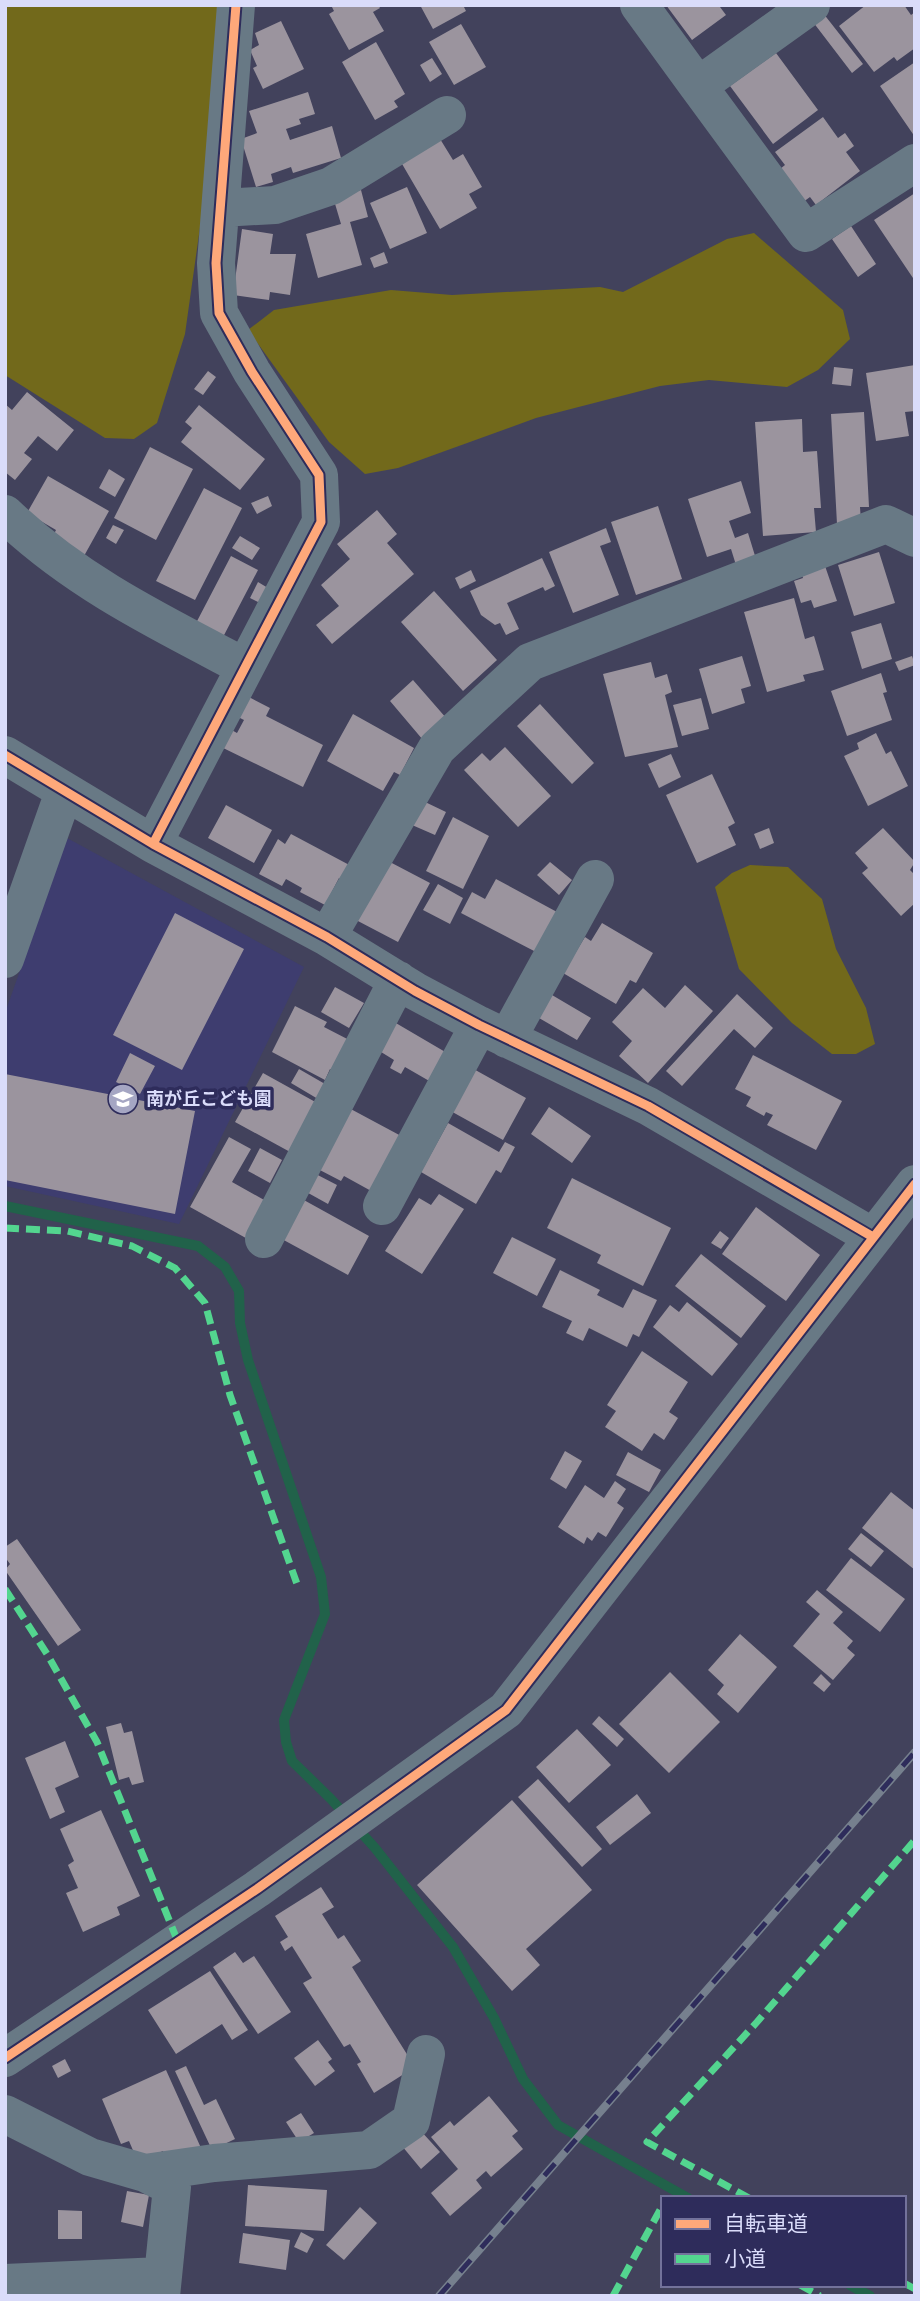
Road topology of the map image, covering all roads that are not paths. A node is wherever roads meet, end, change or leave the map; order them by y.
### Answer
1 (236, 5) edge
2 (639, 5) edge
3 (811, 5) edge
4 (698, 86) junction
5 (447, 115) dead end
6 (915, 163) edge
7 (221, 208) junction
8 (5, 514) edge
9 (915, 538) edge
10 (245, 667) junction
11 (5, 755) edge
12 (64, 792) junction
13 (153, 844) junction
14 (596, 879) dead end
15 (327, 937) junction
16 (5, 959) edge
17 (398, 980) junction
18 (493, 1032) junction
19 (915, 1184) edge
20 (383, 1206) dead end
21 (873, 1237) junction
22 (264, 1239) dead end
23 (426, 2054) dead end
24 (5, 2058) edge
25 (5, 2114) edge
26 (145, 2174) junction
27 (5, 2283) edge
28 (161, 2286) edge

1 - 7 street
2 - 4 street
3 - 4 street
4 - 6 street
5 - 7 street
7 - 10 street
8 - 10 street
9 - 15 street
10 - 13 street
11 - 12 street
12 - 13 street
12 - 16 street
13 - 15 street
14 - 18 street
15 - 17 street
17 - 18 street
17 - 22 street
18 - 20 street
18 - 21 street
19 - 21 street
21 - 24 street
23 - 26 street
25 - 26 street
26 - 28 street
27 - 28 street

